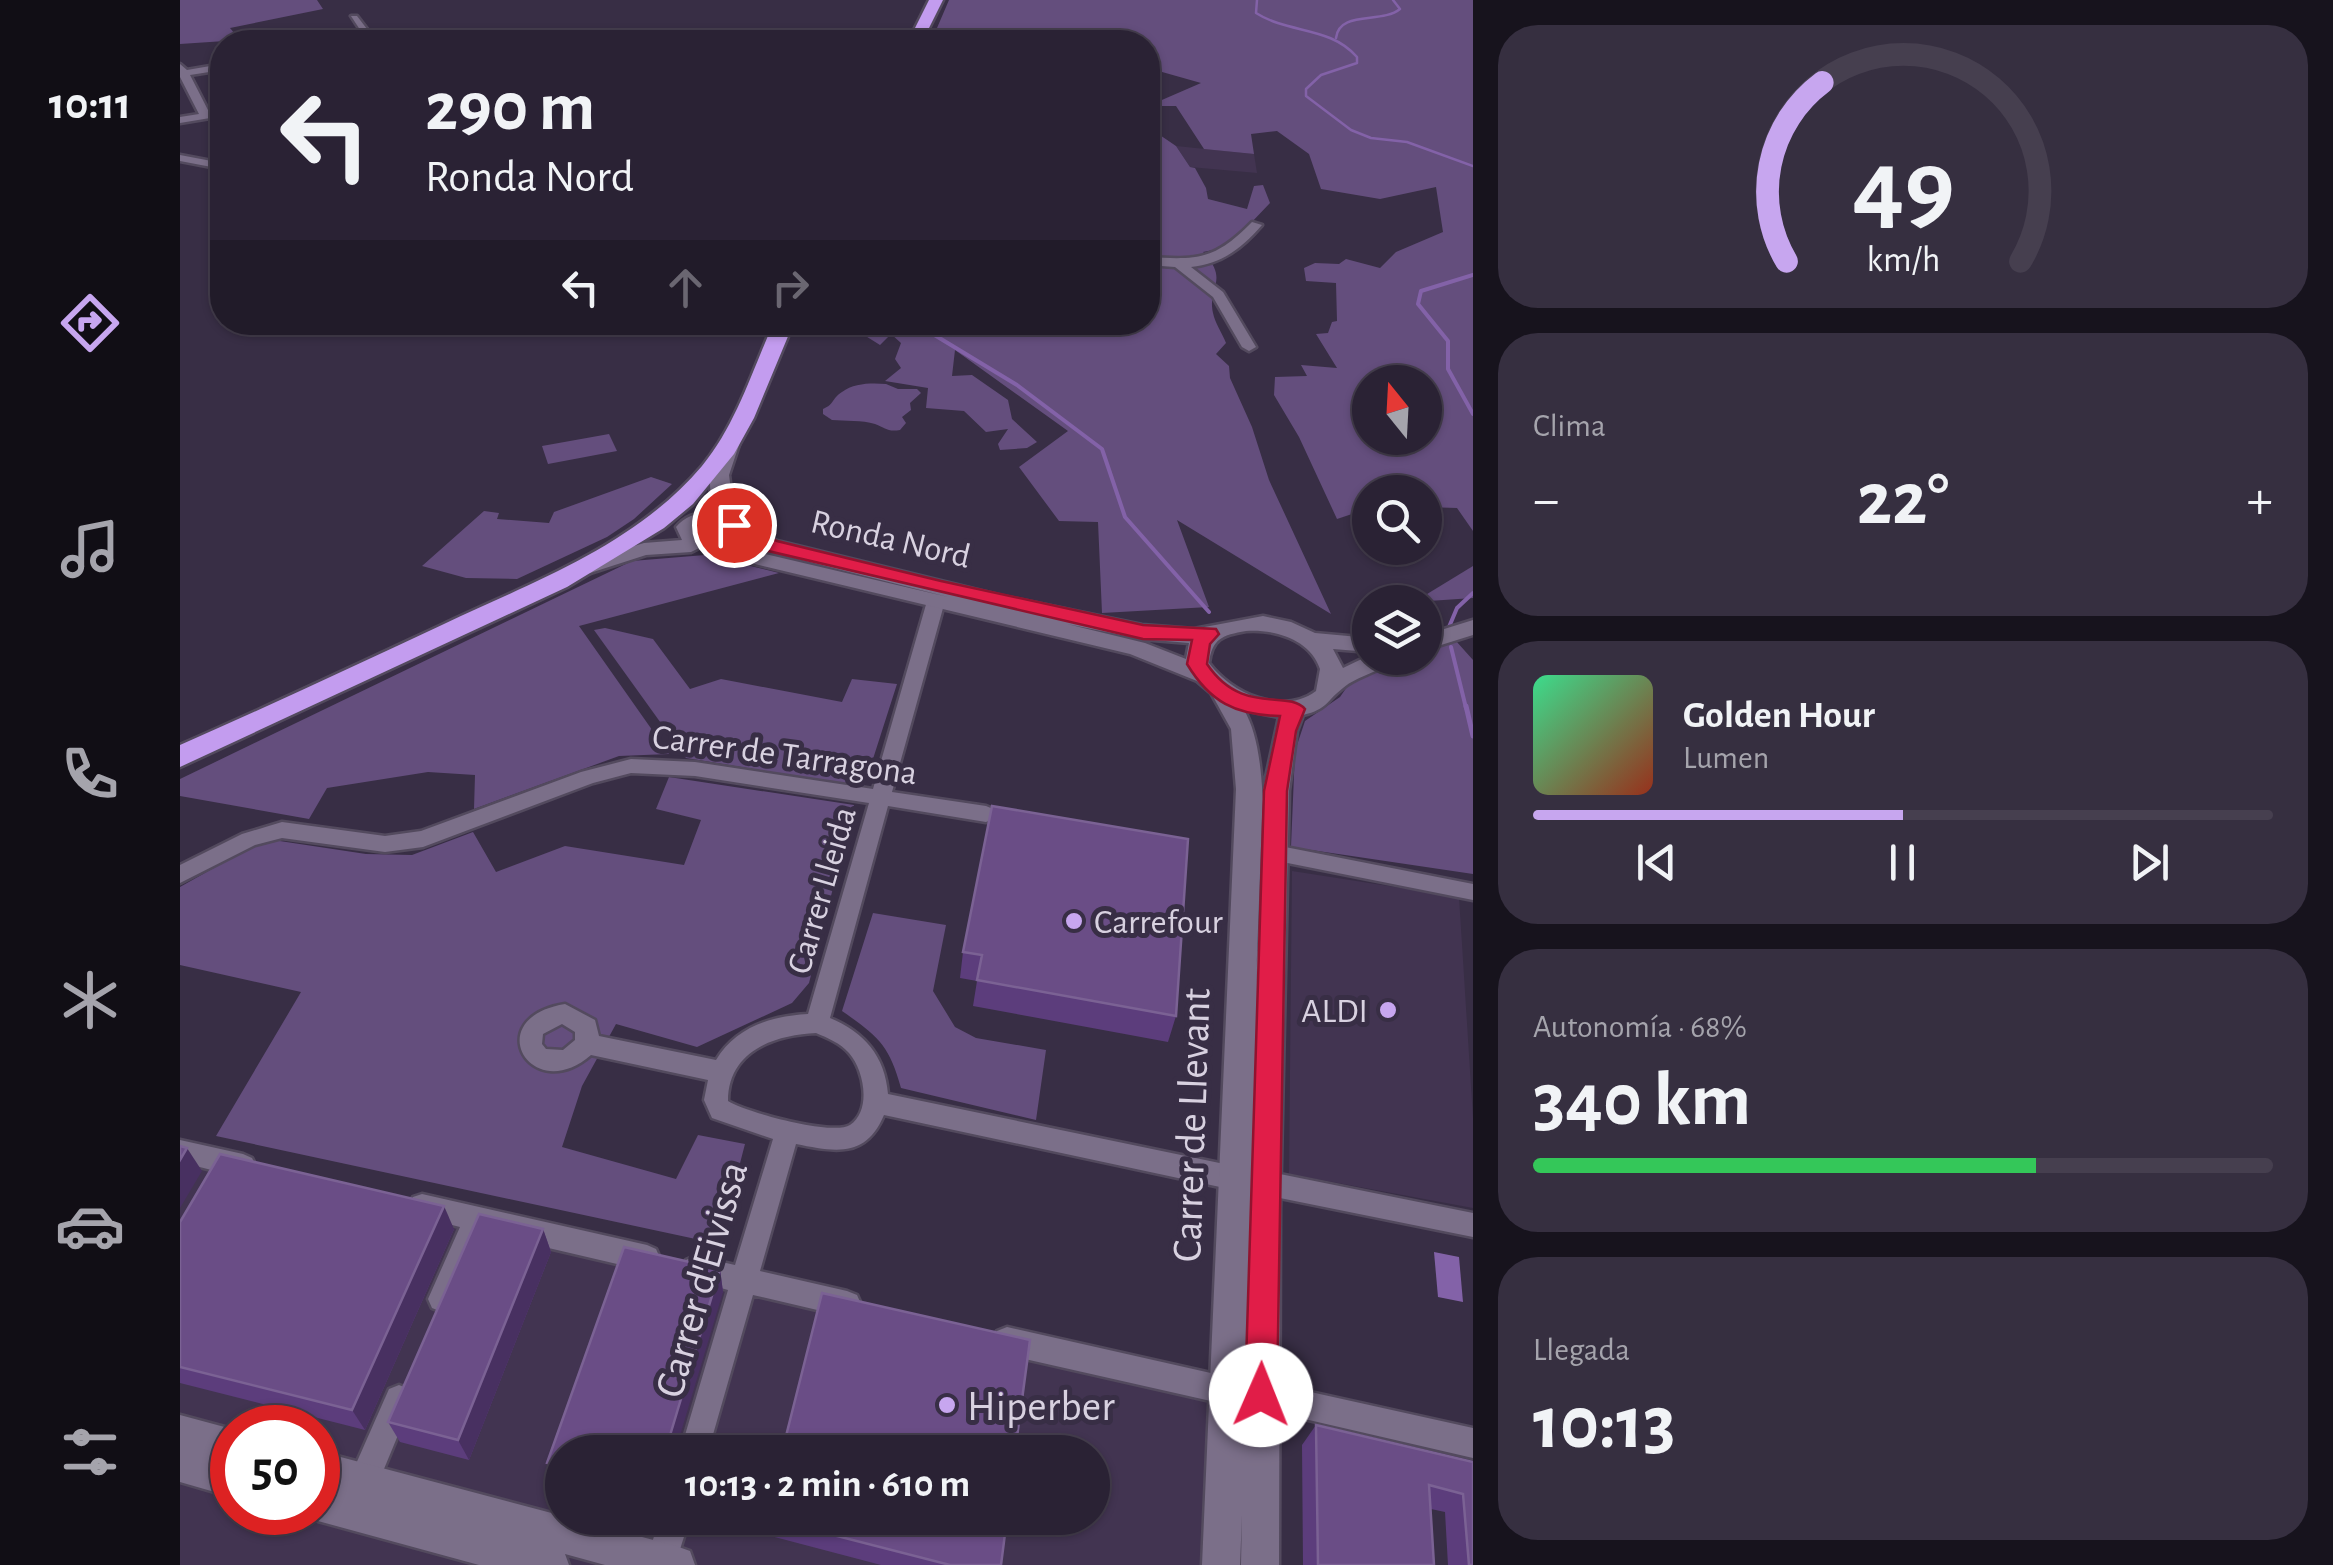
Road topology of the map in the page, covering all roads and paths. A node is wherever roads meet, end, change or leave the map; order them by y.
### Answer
1 (936, 0) edge
2 (354, 18) dead end
3 (364, 30) edge
4 (922, 30) edge
5 (210, 68) edge
6 (181, 72) edge
7 (210, 115) edge
8 (206, 116) junction
9 (180, 120) edge
10 (180, 158) edge
11 (210, 164) edge
12 (1256, 226) dead end
13 (1160, 262) edge
14 (1180, 264) junction
15 (778, 335) edge
16 (779, 335) edge
17 (1249, 346) dead end
18 (732, 438) junction
19 (673, 498) junction
20 (702, 518) junction
21 (659, 522) junction
22 (734, 525) junction
23 (630, 530) junction
24 (691, 546) junction
25 (726, 549) junction
26 (562, 578) junction
27 (936, 601) junction
28 (1471, 627) edge
29 (1209, 634) junction
30 (1442, 635) edge
31 (1310, 640) junction
32 (1352, 644) edge
33 (1352, 673) edge
34 (1331, 684) junction
35 (1212, 685) junction
36 (281, 707) junction
37 (1294, 709) junction
38 (180, 746) edge
39 (180, 755) edge
40 (180, 766) edge
41 (880, 800) junction
42 (986, 814) edge
43 (1275, 853) junction
44 (180, 875) edge
45 (1473, 892) edge
46 (816, 1022) junction
47 (587, 1044) dead end
48 (721, 1072) junction
49 (875, 1102) junction
50 (788, 1130) junction
51 (180, 1151) edge
52 (264, 1171) edge
53 (1249, 1180) junction
54 (400, 1201) edge
55 (477, 1218) junction
56 (1473, 1225) edge
57 (746, 1281) junction
58 (880, 1312) edge
59 (431, 1324) edge
60 (976, 1334) edge
61 (408, 1376) edge
62 (1243, 1393) junction
63 (180, 1433) edge
64 (699, 1435) edge
65 (210, 1441) edge
66 (1473, 1443) edge
67 (180, 1464) edge
68 (210, 1472) edge
69 (340, 1476) edge
70 (363, 1482) junction
71 (340, 1508) edge
72 (673, 1535) edge
73 (669, 1563) edge
74 (550, 1565) edge
75 (1221, 1565) edge
76 (1260, 1565) edge

1 - 4 highway
2 - 3 street
5 - 6 street
6 - 8 street
7 - 8 street
8 - 9 street
10 - 11 street
12 - 14 street
13 - 14 street
14 - 17 street
15 - 19 highway
16 - 18 highway
18 - 21 highway
18 - 22 main road
19 - 21 main road
19 - 23 highway
20 - 21 main road
20 - 22 main road, Ronda Nord
20 - 25 main road, Ronda Nord
21 - 23 main road
21 - 24 main road
21 - 26 highway
22 - 29 main road, Ronda Nord
23 - 36 highway
24 - 25 main road
24 - 26 main road
25 - 27 main road, Ronda Nord
26 - 36 highway
27 - 35 main road, Ronda Nord
27 - 41 street, Carrer Lleida
28 - 30 main road
29 - 31 main road, Ronda Nord
29 - 35 main road
31 - 32 main road, Ronda Nord
31 - 34 main road
33 - 34 main road
34 - 37 main road
35 - 37 main road, Ronda Nord
35 - 53 main road, Carrer de Llevant
36 - 38 highway
36 - 39 highway
36 - 40 highway
37 - 43 main road, Carrer de Llevant
41 - 42 street, Carrer de Tarragona
41 - 44 street, Carrer de Tarragona
41 - 46 street, Carrer Lleida
43 - 45 street
43 - 53 main road, Carrer de Llevant
46 - 48 street
46 - 49 street
47 - 48 street
48 - 50 street
49 - 50 street
49 - 53 street
50 - 57 street, Carrer d'Eivissa
51 - 52 street
53 - 56 street
53 - 62 main road, Carrer de Llevant
54 - 55 street
55 - 57 street
55 - 59 street
57 - 58 street
57 - 64 street, Carrer d'Eivissa
60 - 62 street
61 - 70 street
62 - 66 street
62 - 75 main road, Carrer de Llevant
62 - 76 main road, Carrer de Llevant
63 - 65 main road
67 - 68 main road
69 - 70 main road
70 - 73 main road
71 - 74 main road
72 - 73 street

